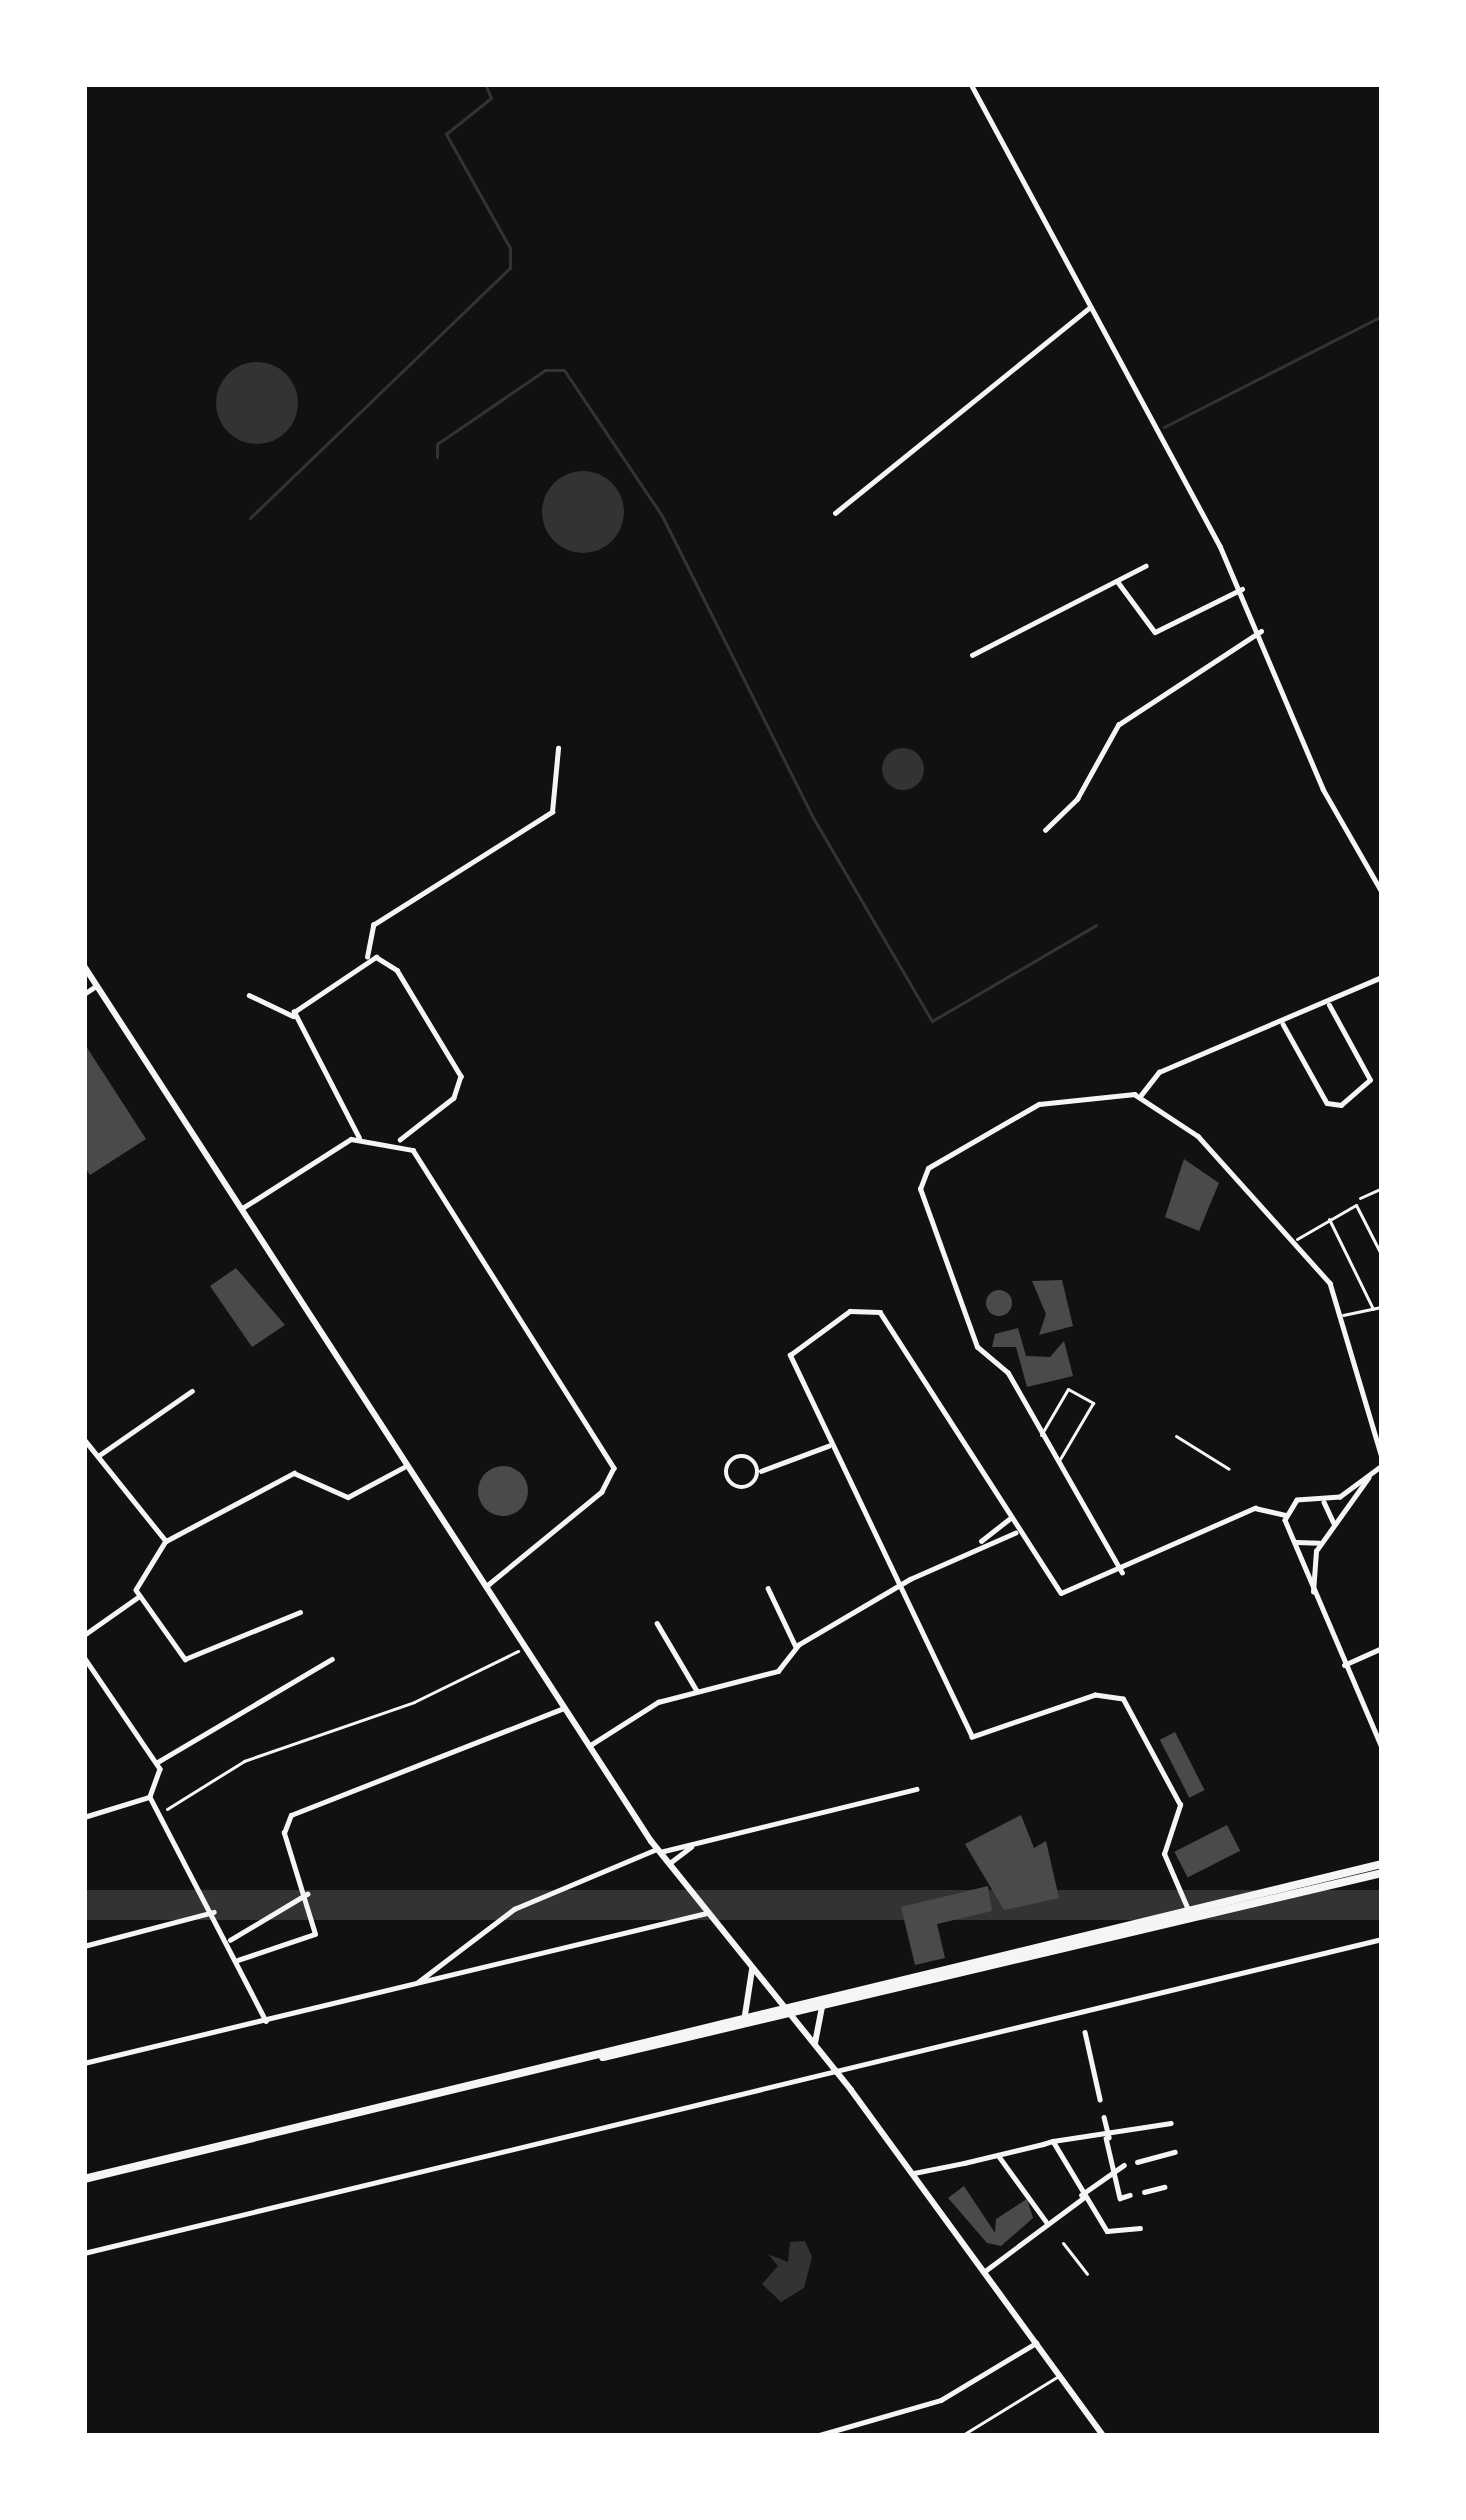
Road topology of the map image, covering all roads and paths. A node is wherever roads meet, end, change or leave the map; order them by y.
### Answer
1 (969, 84) edge
2 (1090, 307) junction
3 (835, 513) dead end
4 (1145, 566) dead end
5 (1118, 580) junction
6 (1242, 590) junction
7 (1261, 631) junction
8 (972, 656) dead end
9 (558, 748) dead end
10 (1045, 830) dead end
11 (1382, 892) edge
12 (367, 957) junction
13 (84, 968) edge
14 (1382, 977) edge
15 (96, 986) junction
16 (84, 994) edge
17 (249, 994) dead end
18 (1329, 1005) junction
19 (293, 1016) junction
20 (1283, 1024) junction
21 (1141, 1095) junction
22 (359, 1138) junction
23 (400, 1140) junction
24 (1382, 1188) edge
25 (1357, 1204) junction
26 (241, 1209) junction
27 (1329, 1219) junction
28 (1297, 1239) junction
29 (1382, 1256) edge
30 (1382, 1307) edge
31 (1372, 1309) junction
32 (1343, 1315) junction
33 (192, 1391) dead end
34 (1041, 1435) junction
35 (1176, 1436) dead end
36 (84, 1439) edge
37 (828, 1446) junction
38 (97, 1457) junction
39 (1382, 1457) edge
40 (1060, 1460) junction
41 (406, 1466) junction
42 (1379, 1468) edge
43 (1229, 1469) dead end
44 (758, 1471) junction
45 (1320, 1499) junction
46 (1286, 1515) junction
47 (1010, 1519) junction
48 (1334, 1526) junction
49 (1017, 1533) junction
50 (1293, 1539) junction
51 (166, 1541) junction
52 (1324, 1541) junction
53 (969, 1548) junction
54 (1122, 1573) junction
55 (485, 1588) junction
56 (768, 1588) dead end
57 (896, 1589) junction
58 (138, 1597) junction
59 (1314, 1598) junction
60 (301, 1612) dead end
61 (657, 1623) dead end
62 (84, 1635) edge
63 (524, 1647) junction
64 (796, 1647) junction
65 (1382, 1648) edge
66 (84, 1658) edge
67 (332, 1659) dead end
68 (1344, 1665) junction
69 (697, 1691) junction
70 (564, 1708) junction
71 (1382, 1743) edge
72 (589, 1746) junction
73 (156, 1763) junction
74 (916, 1789) dead end
75 (150, 1797) junction
76 (160, 1813) junction
77 (85, 1814) edge
78 (696, 1845) junction
79 (658, 1850) junction
80 (669, 1864) junction
81 (1382, 1864) edge
82 (1382, 1874) edge
83 (307, 1894) junction
84 (214, 1912) junction
85 (709, 1912) junction
86 (1190, 1916) junction
87 (1382, 1939) edge
88 (229, 1940) junction
89 (84, 1946) edge
90 (448, 1957) junction
91 (238, 1960) junction
92 (751, 1966) junction
93 (454, 1977) junction
94 (406, 1986) junction
95 (822, 2007) junction
96 (786, 2011) junction
97 (746, 2015) junction
98 (266, 2021) junction
99 (1085, 2032) dead end
100 (816, 2047) junction
101 (572, 2062) junction
102 (84, 2063) edge
103 (834, 2068) junction
104 (1100, 2099) dead end
105 (1104, 2117) dead end
106 (1171, 2123) dead end
107 (1107, 2137) junction
108 (1053, 2141) junction
109 (1175, 2152) dead end
110 (998, 2155) junction
111 (1137, 2162) dead end
112 (1124, 2165) dead end
113 (1113, 2168) junction
114 (914, 2173) junction
115 (84, 2179) edge
116 (1164, 2187) dead end
117 (1144, 2192) dead end
118 (1130, 2195) dead end
119 (1082, 2197) junction
120 (1048, 2224) junction
121 (1140, 2228) dead end
122 (1063, 2243) dead end
123 (84, 2253) edge
124 (985, 2271) junction
125 (1087, 2275) dead end
126 (1036, 2342) junction
127 (1059, 2376) junction
128 (852, 2428) junction
129 (817, 2436) edge
130 (854, 2436) edge
131 (962, 2436) edge
132 (1103, 2436) edge

1 - 2 street
2 - 3 street
2 - 6 street
4 - 5 street
5 - 6 street
5 - 8 street
6 - 7 street
7 - 10 street
7 - 11 street
9 - 12 street
12 - 19 street
12 - 23 street
13 - 15 street
14 - 18 street
15 - 16 street
15 - 26 street
17 - 19 street
18 - 20 street
18 - 20 street
19 - 22 street
20 - 21 street
21 - 28 street
21 - 34 street
22 - 23 street
22 - 26 street
23 - 55 street
24 - 25 path
25 - 27 lane
25 - 29 lane
26 - 41 street
27 - 28 lane
27 - 31 lane
28 - 32 street
30 - 31 lane
31 - 32 lane
32 - 39 street
33 - 38 street
34 - 40 street
34 - 40 lane
35 - 43 path
36 - 38 street
37 - 44 street
37 - 47 street
37 - 57 street
38 - 51 street
40 - 54 street
41 - 51 street
41 - 55 street
42 - 45 street
42 - 48 street
44 - 44 street
45 - 46 street
45 - 48 street
46 - 50 street
46 - 54 street
47 - 49 street
47 - 53 street
48 - 52 street
49 - 53 street
49 - 54 street
50 - 52 street
50 - 59 street
51 - 58 street
52 - 59 street
53 - 57 street
55 - 63 street
56 - 64 street
57 - 64 street
57 - 86 street
58 - 60 street
58 - 62 street
59 - 68 street
61 - 69 street
63 - 70 street
63 - 76 path
64 - 69 street
65 - 68 street
66 - 73 street
67 - 73 street
68 - 71 street
69 - 72 street
70 - 72 street
70 - 83 street
72 - 79 street
73 - 75 street
74 - 78 street
75 - 76 street
75 - 77 street
76 - 84 street
78 - 79 street
78 - 80 street
79 - 80 street
79 - 90 street
80 - 85 street
81 - 86 main road
82 - 86 main road
83 - 88 street
83 - 91 street
84 - 88 street
84 - 89 street
85 - 92 street
85 - 93 street
86 - 95 main road
86 - 96 main road
87 - 103 street
88 - 91 street
90 - 93 street
90 - 94 street
91 - 98 street
92 - 96 street
92 - 97 street
93 - 94 street
94 - 98 street
95 - 96 main road
95 - 100 street
96 - 97 main road
96 - 100 street
96 - 101 main road
97 - 101 main road
98 - 102 street
99 - 104 street
100 - 103 street
101 - 115 main road
103 - 114 street
103 - 123 street
105 - 107 street
106 - 107 street
107 - 108 street
107 - 113 street
108 - 110 street
108 - 119 street
109 - 111 street
110 - 114 street
110 - 120 street
112 - 113 street
113 - 118 street
113 - 119 street
114 - 124 street
116 - 117 street
119 - 120 street
119 - 121 street
120 - 124 street
122 - 125 path
124 - 126 street
126 - 127 street
126 - 128 street
127 - 131 lane
127 - 132 street
128 - 129 street
128 - 130 street

